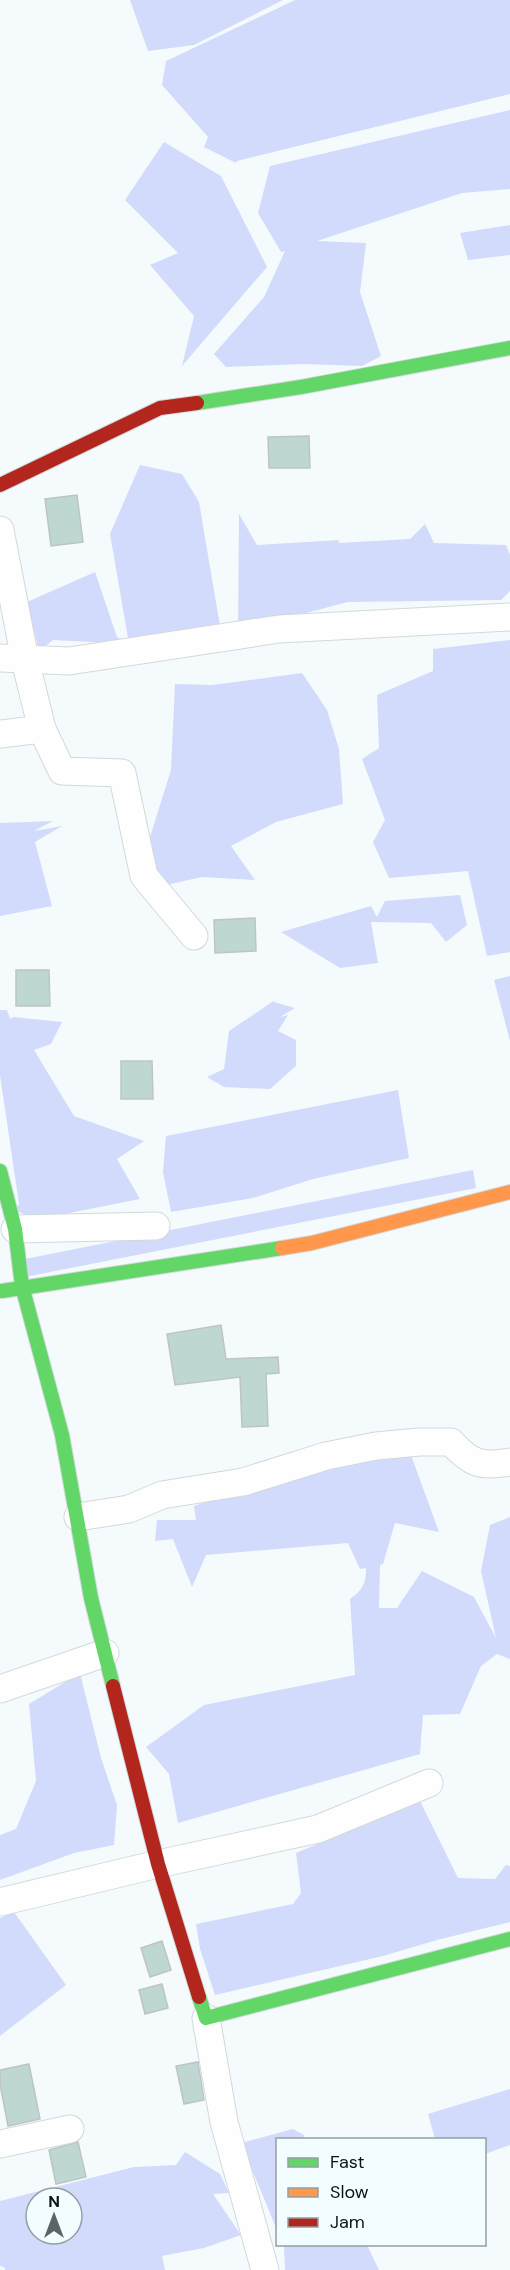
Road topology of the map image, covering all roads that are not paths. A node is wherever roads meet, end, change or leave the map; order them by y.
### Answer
1 (510, 348) edge
2 (0, 485) edge
3 (0, 530) edge
4 (510, 617) edge
5 (12, 659) edge
6 (42, 729) junction
7 (0, 734) edge
8 (194, 936) dead end
9 (0, 1171) edge
10 (510, 1192) edge
11 (156, 1226) dead end
12 (15, 1229) junction
13 (22, 1286) junction
14 (0, 1291) edge
15 (510, 1462) edge
16 (78, 1516) junction
17 (105, 1653) junction
18 (0, 1689) edge
19 (429, 1783) dead end
20 (158, 1864) junction
21 (0, 1902) edge
22 (510, 1939) edge
23 (206, 2018) junction
24 (70, 2129) dead end
25 (0, 2144) edge
26 (265, 2270) edge

1 - 2 street
3 - 5 street
4 - 5 street
5 - 6 street
6 - 7 street
6 - 8 street
9 - 12 street
10 - 13 street
11 - 12 street
12 - 13 street
13 - 14 street
13 - 16 street
15 - 16 street
16 - 17 street
17 - 18 street
17 - 20 street
19 - 20 street
20 - 21 street
20 - 23 street
22 - 23 street
23 - 26 street
24 - 25 street

